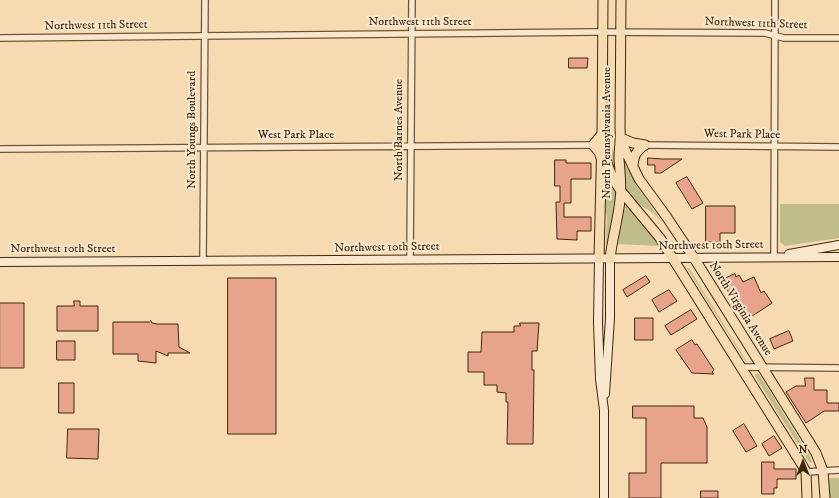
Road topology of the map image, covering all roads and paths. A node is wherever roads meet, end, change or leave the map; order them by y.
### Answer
1 (205, 0) edge
2 (412, 0) edge
3 (603, 0) edge
4 (620, 0) edge
5 (775, 0) edge
6 (620, 32) junction
7 (603, 33) junction
8 (412, 34) junction
9 (775, 35) junction
10 (205, 36) junction
11 (0, 38) edge
12 (839, 38) edge
13 (602, 134) junction
14 (621, 138) junction
15 (593, 145) junction
16 (645, 145) junction
17 (775, 146) junction
18 (411, 147) junction
19 (839, 147) edge
20 (204, 148) junction
21 (0, 149) edge
22 (602, 150) junction
23 (602, 159) junction
24 (633, 167) junction
25 (621, 191) junction
26 (839, 245) edge
27 (774, 257) junction
28 (839, 257) edge
29 (673, 258) junction
30 (694, 258) junction
31 (410, 259) junction
32 (599, 259) junction
33 (610, 259) junction
34 (203, 261) junction
35 (0, 262) edge
36 (741, 367) junction
37 (763, 368) junction
38 (839, 368) edge
39 (604, 410) junction
40 (839, 470) edge
41 (823, 471) junction
42 (806, 472) junction
43 (604, 498) edge
44 (808, 498) edge
45 (825, 498) edge

1 - 10 street, North Youngs Boulevard
2 - 8 street, North Barnes Avenue
3 - 7 main road, North Pennsylvania Avenue
4 - 6 main road, North Pennsylvania Avenue
5 - 9 street
6 - 7 street, Northwest 11th Street
6 - 9 street, Northwest 11th Street
6 - 14 main road, North Pennsylvania Avenue
7 - 8 street, Northwest 11th Street
7 - 13 main road, North Pennsylvania Avenue
8 - 10 street, Northwest 11th Street
8 - 18 street, North Barnes Avenue
9 - 12 street, Northwest 11th Street
9 - 17 street
10 - 11 street, Northwest 11th Street
10 - 20 street, North Youngs Boulevard
13 - 15 main road
13 - 22 main road, North Pennsylvania Avenue
14 - 16 main road
14 - 24 main road, North Virginia Avenue
14 - 25 main road, North Pennsylvania Avenue
15 - 18 street, West Park Place
15 - 23 main road
16 - 17 street, West Park Place
16 - 24 main road
17 - 19 street, West Park Place
17 - 27 street
18 - 20 street, West Park Place
18 - 31 street, North Barnes Avenue
20 - 21 street, West Park Place
20 - 34 street, North Youngs Boulevard
22 - 23 main road, North Pennsylvania Avenue
22 - 25 main road
23 - 32 main road, North Pennsylvania Avenue
24 - 30 main road, North Virginia Avenue
25 - 29 main road
25 - 33 main road, North Pennsylvania Avenue
26 - 27 main road, Northwest 10th Street
27 - 28 main road, Northwest 10th Street
27 - 30 main road, Northwest 10th Street
29 - 30 main road, Northwest 10th Street
29 - 33 main road, Northwest 10th Street
29 - 36 main road
30 - 37 main road, North Virginia Avenue
31 - 32 main road, Northwest 10th Street
31 - 34 main road, Northwest 10th Street
32 - 33 main road, Northwest 10th Street
32 - 39 main road, North Pennsylvania Avenue
33 - 39 main road, North Pennsylvania Avenue
34 - 35 main road, Northwest 10th Street
36 - 37 street
36 - 42 main road
37 - 38 street
37 - 41 main road, North Virginia Avenue
39 - 43 main road, North Pennsylvania Avenue
40 - 41 street
41 - 42 street
41 - 45 main road, North Virginia Avenue
42 - 44 main road

